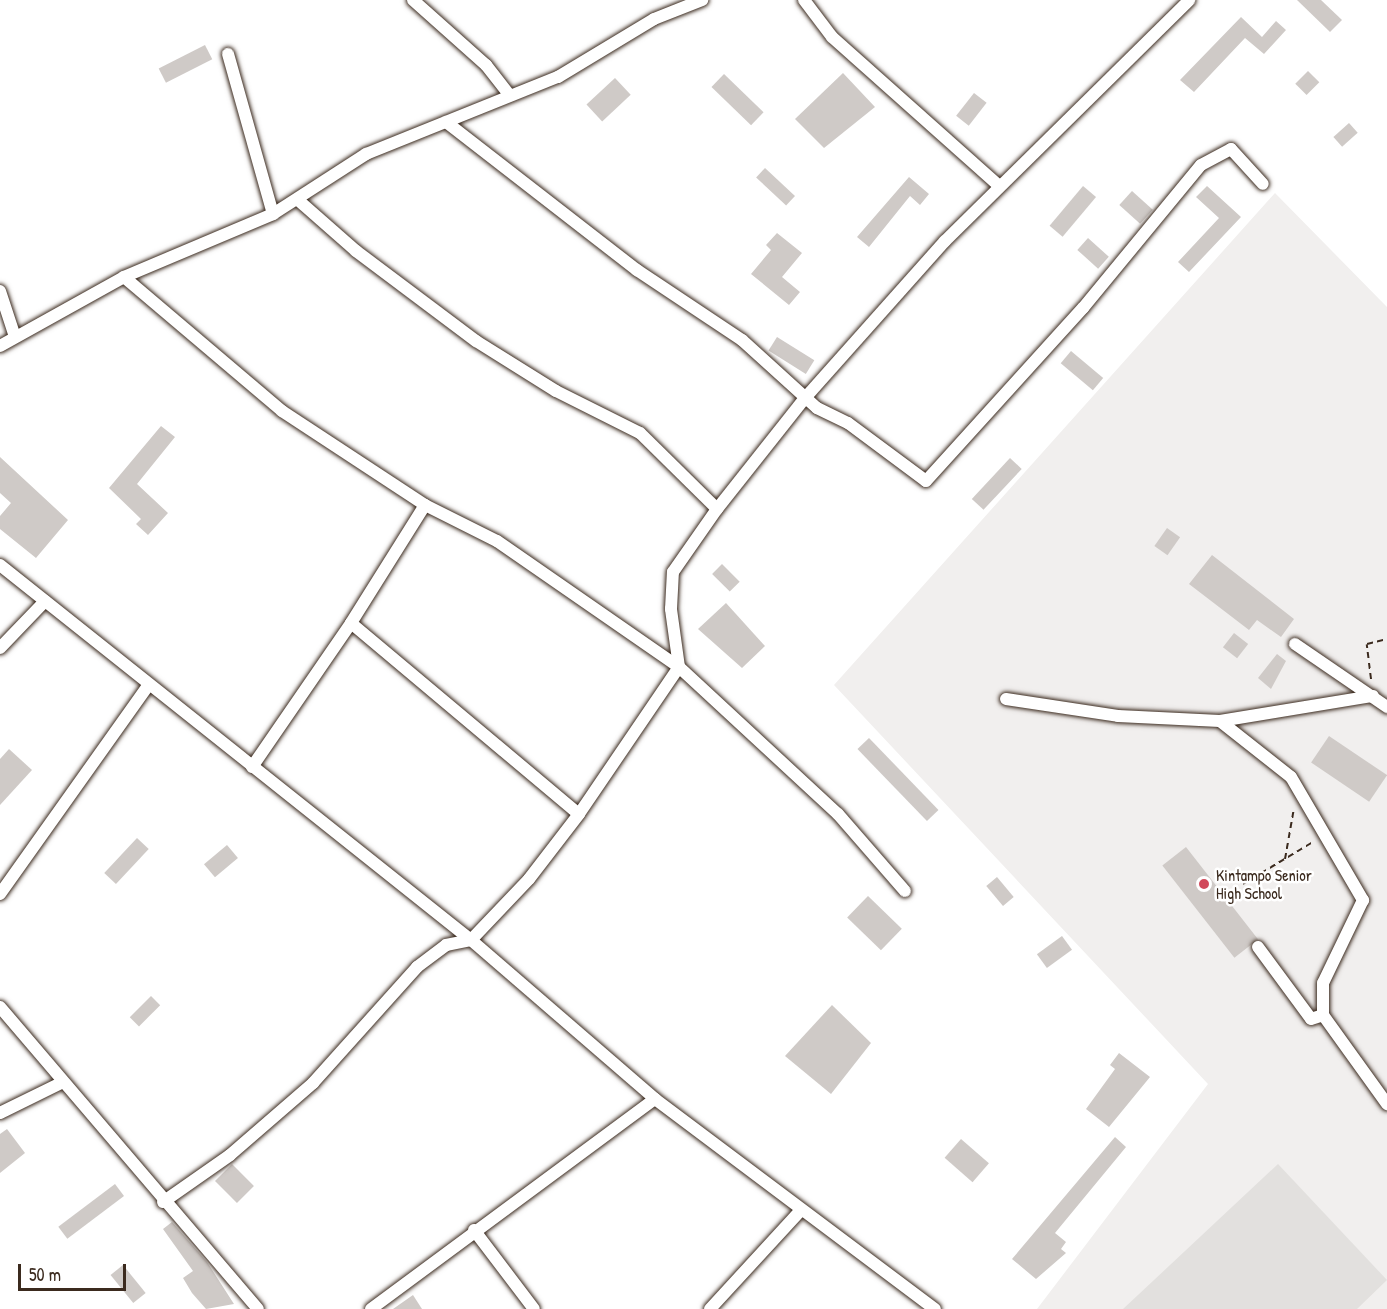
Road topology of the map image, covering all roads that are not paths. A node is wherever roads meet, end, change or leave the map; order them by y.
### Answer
1 (413, 0) edge
2 (702, 0) edge
3 (804, 0) edge
4 (1189, 0) edge
5 (228, 54) dead end
6 (509, 94) junction
7 (446, 122) junction
8 (1263, 184) dead end
9 (999, 186) junction
10 (298, 200) junction
11 (273, 214) junction
12 (124, 278) junction
13 (0, 291) edge
14 (15, 337) junction
15 (0, 346) edge
16 (805, 398) junction
17 (425, 505) junction
18 (717, 509) junction
19 (0, 565) edge
20 (45, 601) junction
21 (351, 622) junction
22 (1295, 644) dead end
23 (0, 648) edge
24 (679, 666) junction
25 (149, 684) junction
26 (1372, 696) junction
27 (1006, 699) dead end
28 (1387, 707) edge
29 (1220, 721) junction
30 (252, 767) junction
31 (579, 814) junction
32 (905, 891) dead end
33 (0, 894) edge
34 (471, 940) junction
35 (1258, 947) dead end
36 (0, 1007) edge
37 (1323, 1016) junction
38 (63, 1082) junction
39 (655, 1099) junction
40 (1387, 1104) edge
41 (0, 1113) edge
42 (163, 1202) junction
43 (801, 1210) junction
44 (474, 1230) junction
45 (258, 1309) edge
46 (371, 1309) edge
47 (534, 1309) edge
48 (710, 1309) edge
49 (935, 1309) edge

1 - 6 street
2 - 6 street
3 - 9 street
4 - 9 street
5 - 11 street
6 - 7 street
7 - 10 street
7 - 16 street
8 - 16 street
9 - 16 street
10 - 11 street
10 - 18 street
11 - 12 street
12 - 14 street
12 - 17 street
13 - 14 street
14 - 15 street
16 - 18 street
17 - 21 street
17 - 24 street
18 - 24 street
19 - 20 street
20 - 23 street
20 - 25 street
21 - 30 street
21 - 31 street
22 - 26 street
24 - 31 street
24 - 32 street
25 - 30 street
25 - 33 street
26 - 28 street
26 - 29 street
27 - 29 street
29 - 37 street
30 - 34 street
31 - 34 street
34 - 39 street
34 - 42 street
35 - 37 street
36 - 38 street
37 - 40 street
38 - 41 street
38 - 42 street
39 - 43 street
39 - 44 street
42 - 45 street
43 - 48 street
43 - 49 street
44 - 46 street
44 - 47 street

